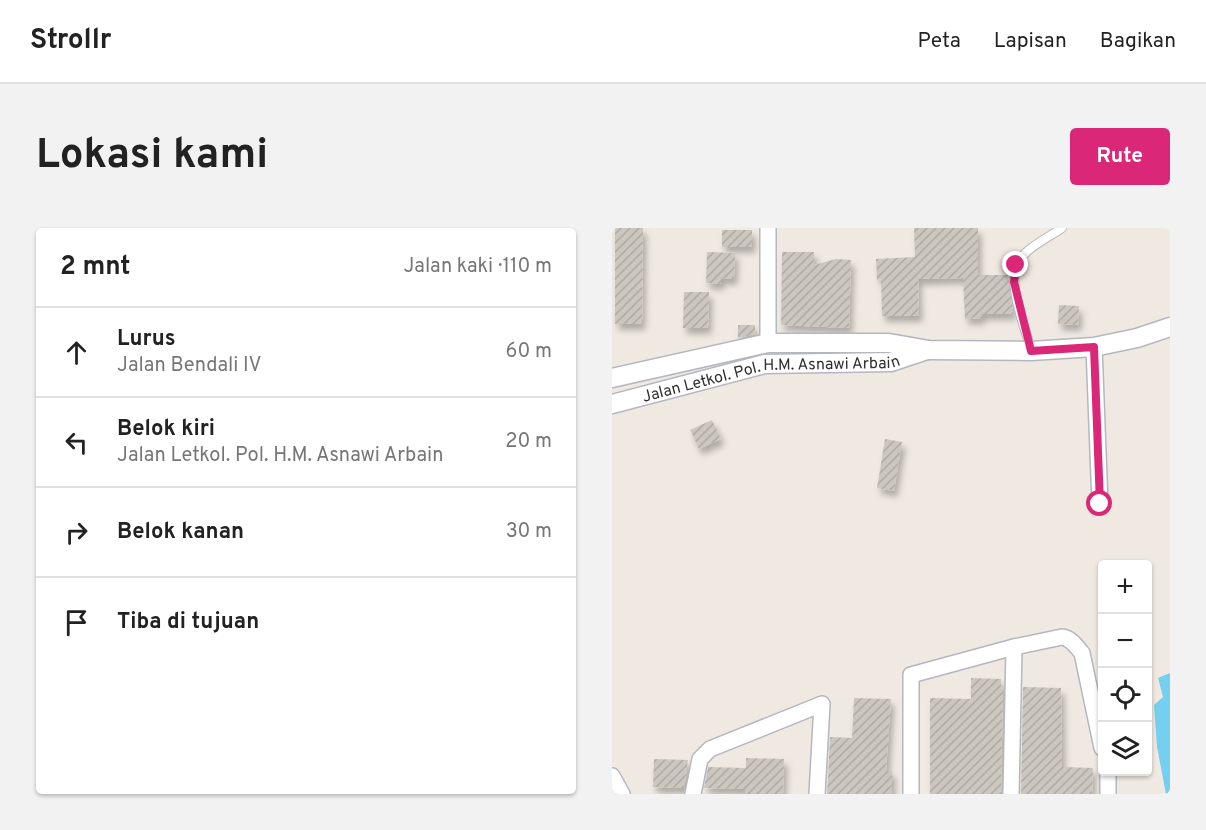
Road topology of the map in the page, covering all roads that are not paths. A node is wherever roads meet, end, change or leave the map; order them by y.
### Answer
1 (768, 228) edge
2 (1062, 228) edge
3 (1170, 327) edge
4 (768, 344) junction
5 (1094, 347) junction
6 (928, 350) junction
7 (1031, 351) junction
8 (612, 378) edge
9 (612, 405) edge
10 (1100, 504) dead end
11 (1014, 646) junction
12 (1098, 729) edge
13 (612, 776) edge
14 (1107, 776) edge
15 (622, 794) edge
16 (693, 794) edge
17 (817, 794) edge
18 (911, 794) edge
19 (1011, 794) edge
20 (1108, 794) edge

1 - 4 street
2 - 7 lane
3 - 5 street, Jalan Letkol. Pol. H.M. Asnawi Arbain
4 - 6 street, Jalan Letkol. Pol. H.M. Asnawi Arbain
4 - 8 street, Jalan Letkol. Pol. H.M. Asnawi Arbain
5 - 7 street, Jalan Letkol. Pol. H.M. Asnawi Arbain
5 - 10 street
6 - 7 street, Jalan Letkol. Pol. H.M. Asnawi Arbain
6 - 9 street, Jalan Letkol. Pol. H.M. Asnawi Arbain
11 - 12 street
11 - 18 street
11 - 19 street
13 - 15 street
14 - 20 street
16 - 17 street

